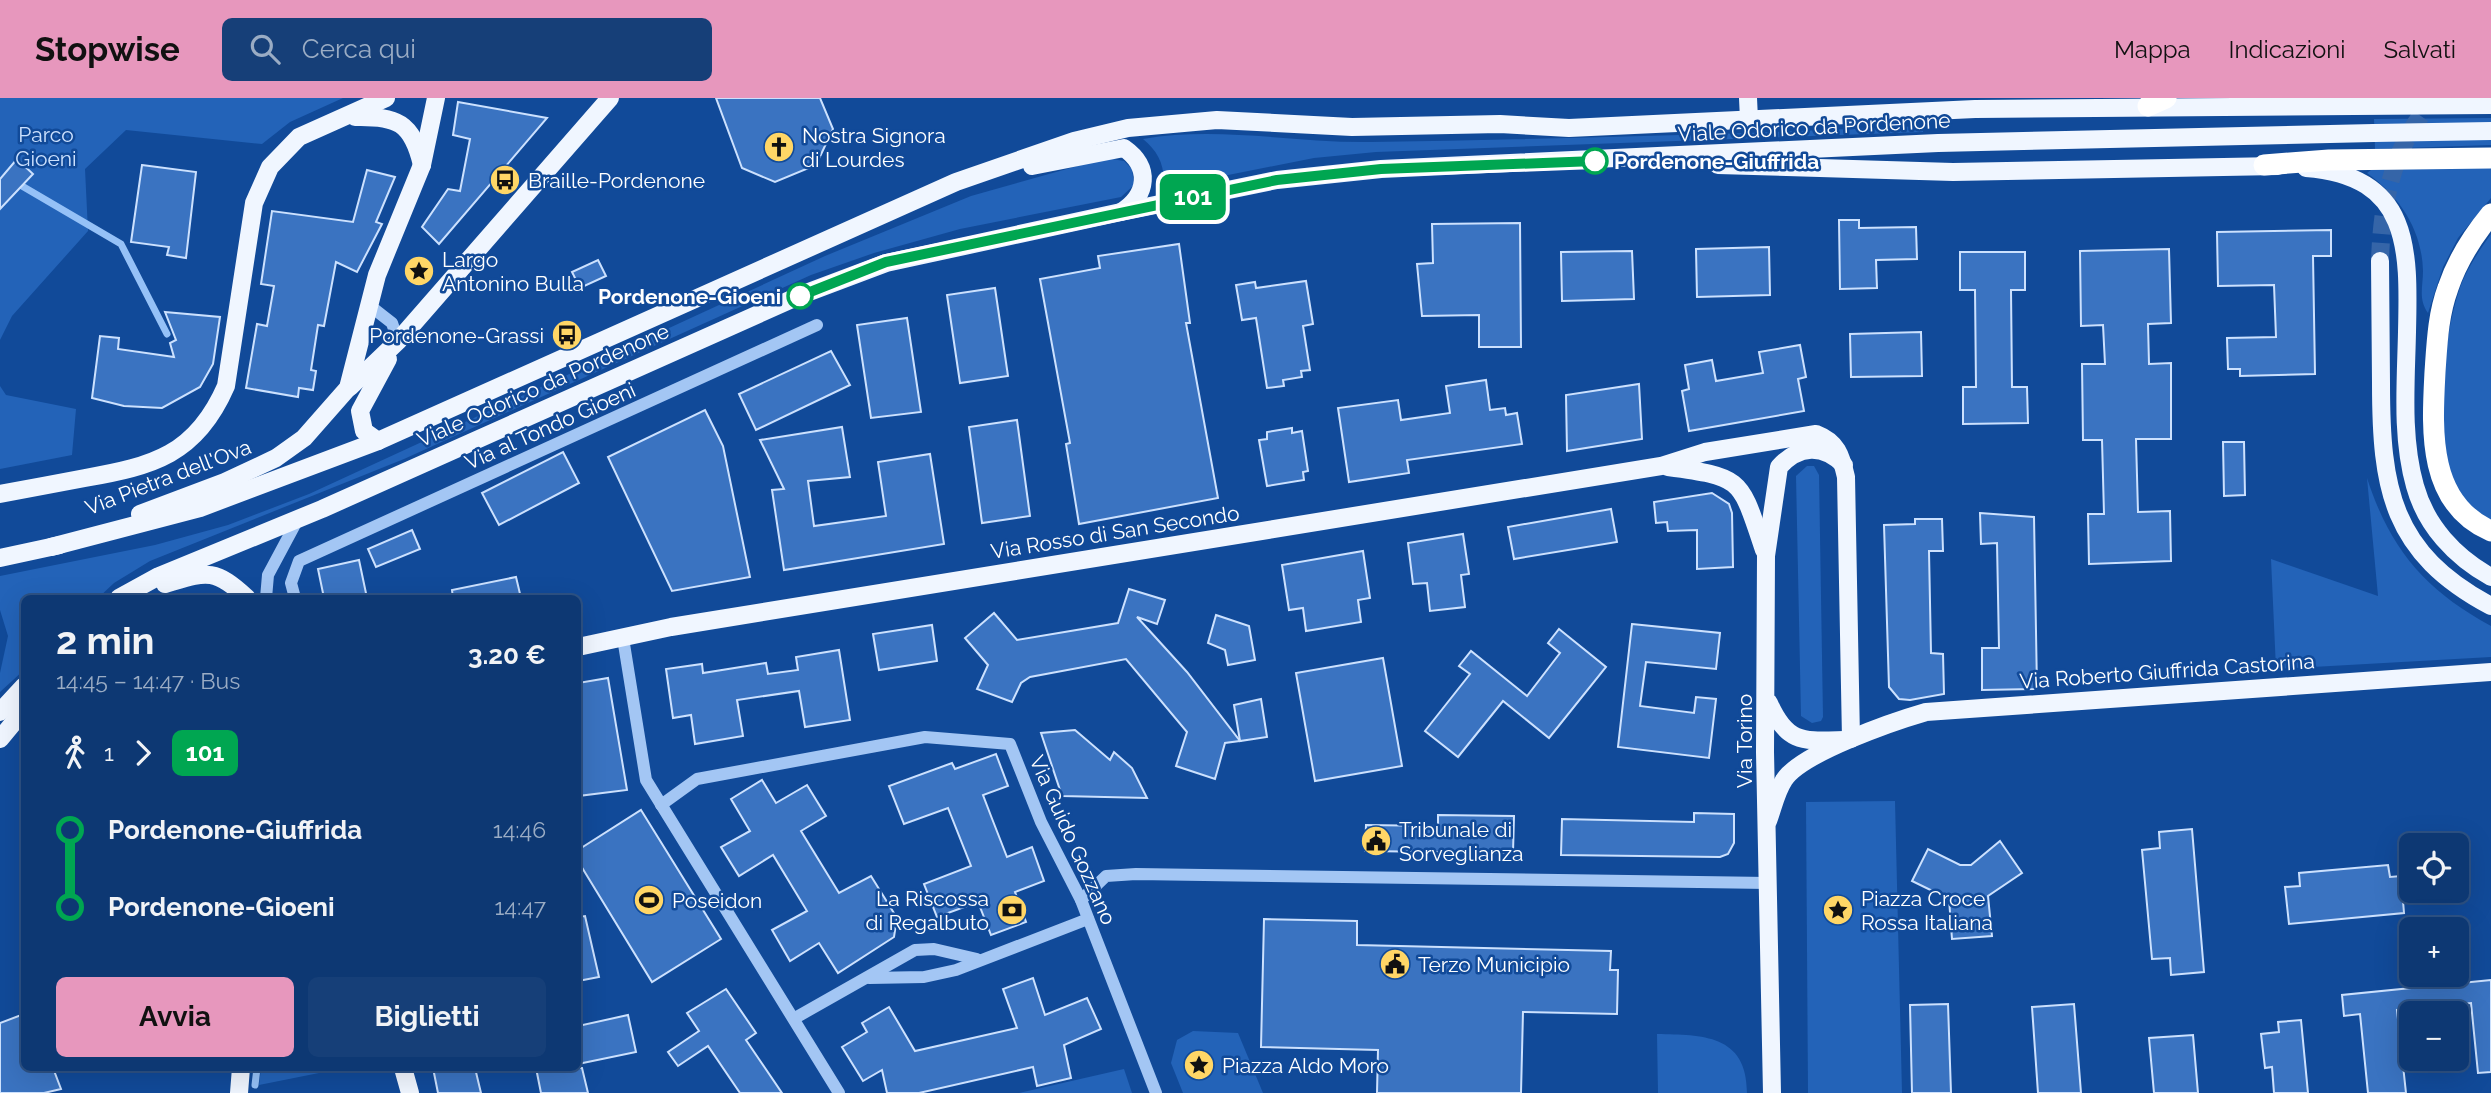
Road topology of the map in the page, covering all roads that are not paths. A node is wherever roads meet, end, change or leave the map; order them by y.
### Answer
1 (386, 98) edge
2 (436, 98) edge
3 (610, 98) edge
4 (1748, 98) edge
5 (2426, 98) edge
6 (2157, 102) edge
7 (2371, 104) junction
8 (2491, 106) edge
9 (338, 118) junction
10 (1749, 119) junction
11 (2491, 131) edge
12 (2491, 158) edge
13 (1599, 161) junction
14 (422, 165) junction
15 (2264, 165) junction
16 (956, 182) junction
17 (1121, 212) junction
18 (2491, 214) edge
19 (2380, 261) tunnel mouth
20 (369, 306) junction
21 (817, 325) dead end
22 (398, 341) junction
23 (348, 388) junction
24 (378, 441) junction
25 (1843, 465) junction
26 (1661, 467) junction
27 (0, 494) edge
28 (299, 519) junction
29 (2491, 531) edge
30 (55, 546) junction
31 (1766, 556) junction
32 (0, 558) edge
33 (2491, 577) edge
34 (126, 595) edge
35 (129, 595) edge
36 (244, 595) edge
37 (266, 595) edge
38 (294, 595) edge
39 (2491, 607) edge
40 (623, 638) junction
41 (581, 646) edge
42 (2491, 672) edge
43 (21, 689) edge
44 (1767, 698) junction
45 (0, 712) edge
46 (21, 714) edge
47 (0, 739) edge
48 (1851, 739) junction
49 (661, 805) junction
50 (1768, 821) junction
51 (1768, 883) junction
52 (1081, 900) junction
53 (1088, 919) junction
54 (982, 960) junction
55 (869, 978) junction
56 (795, 1018) junction
57 (241, 1071) edge
58 (405, 1071) edge
59 (239, 1093) edge
60 (410, 1093) edge
61 (839, 1093) edge
62 (1156, 1093) edge
63 (1772, 1093) edge

1 - 9 main road
2 - 14 main road, Via Pietra dell'Ova
3 - 22 main road
4 - 10 main road
5 - 7 main road
6 - 7 main road, Viale Odorico da Pordenone
6 - 10 main road, Viale Odorico da Pordenone
7 - 8 main road
9 - 14 main road
9 - 27 main road
10 - 16 main road, Viale Odorico da Pordenone
11 - 13 main road, Viale Odorico da Pordenone, bridge
12 - 15 highway
13 - 15 main road
13 - 17 main road, Viale Odorico da Pordenone
14 - 20 main road, Via Pietra dell'Ova
15 - 33 main road
16 - 17 main road
16 - 24 main road, Viale Odorico da Pordenone
17 - 28 main road, Viale Odorico da Pordenone
18 - 29 highway
19 - 39 main road
20 - 22 street
20 - 23 main road, Via Pietra dell'Ova
21 - 38 street, Via al Tondo Gioeni
22 - 23 main road
22 - 24 main road
23 - 30 main road, Via Pietra dell'Ova
24 - 30 main road, Viale Odorico da Pordenone
25 - 26 main road
25 - 31 main road, Via Torino
25 - 48 main road
26 - 31 main road
26 - 40 main road, Via Rosso di San Secondo
28 - 34 main road, Viale Odorico da Pordenone
28 - 37 street
30 - 32 main road
31 - 44 main road, Via Torino
35 - 36 main road
40 - 41 main road, Via Rosso di San Secondo
40 - 49 street
42 - 48 main road, Via Roberto Giuffrida Castorina
43 - 45 main road
44 - 48 main road
44 - 50 main road, Via Torino
46 - 47 main road
48 - 50 main road
49 - 52 street, Via Guido Gozzano
49 - 56 street
50 - 51 main road, Via Torino
51 - 52 street
51 - 63 main road, Via Torino
52 - 53 street, Via Guido Gozzano
53 - 54 street
53 - 62 street, Via Guido Gozzano
54 - 55 street
54 - 55 street
55 - 56 street
56 - 61 street
57 - 59 main road
58 - 60 main road

